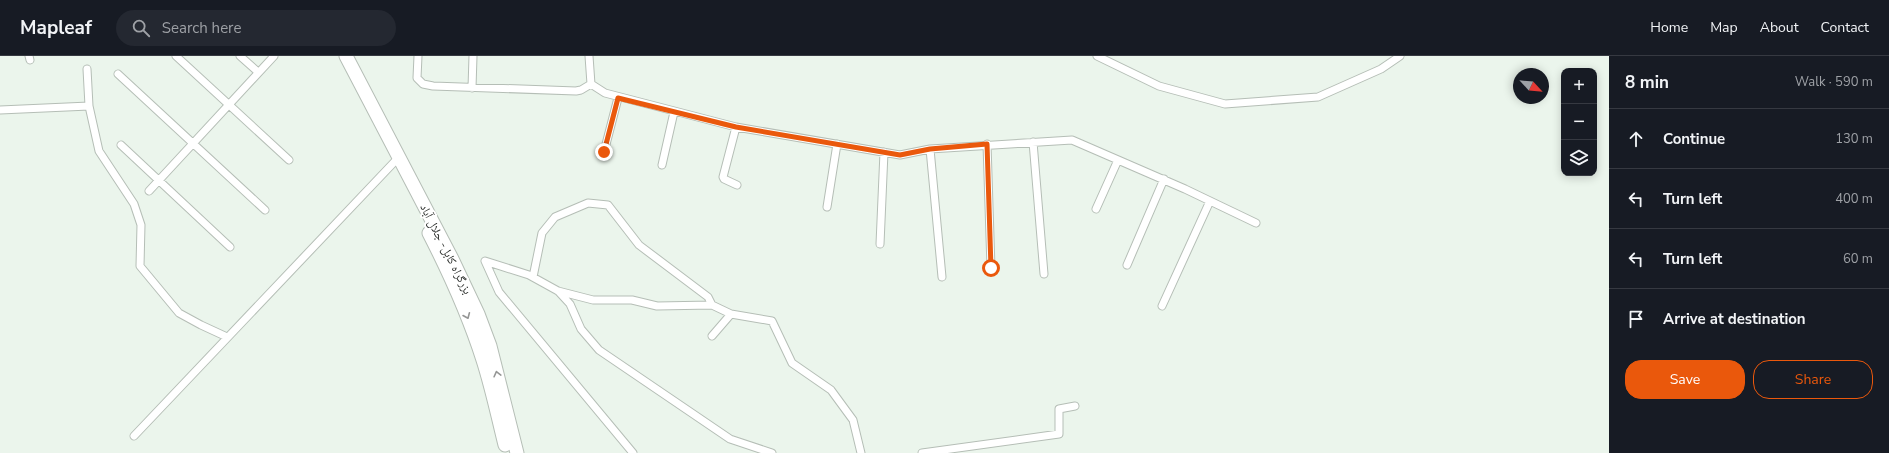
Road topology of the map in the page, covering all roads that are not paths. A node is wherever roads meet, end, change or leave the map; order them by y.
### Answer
1 (176, 56) edge
2 (240, 56) edge
3 (274, 56) edge
4 (336, 56) edge
5 (346, 56) edge
6 (418, 56) edge
7 (474, 56) edge
8 (589, 56) edge
9 (1097, 56) edge
10 (1400, 56) edge
11 (87, 70) dead end
12 (258, 72) junction
13 (118, 74) dead end
14 (591, 84) junction
15 (472, 88) junction
16 (618, 98) junction
17 (229, 105) junction
18 (89, 106) junction
19 (0, 110) edge
20 (674, 112) junction
21 (736, 127) junction
22 (1033, 142) junction
23 (194, 143) junction
24 (837, 144) junction
25 (987, 144) junction
26 (121, 145) dead end
27 (930, 149) junction
28 (604, 152) dead end
29 (884, 152) junction
30 (289, 160) dead end
31 (396, 160) junction
32 (1118, 160) junction
33 (662, 165) dead end
34 (1164, 179) junction
35 (159, 181) junction
36 (737, 185) dead end
37 (149, 191) dead end
38 (1210, 201) junction
39 (827, 207) dead end
40 (265, 210) dead end
41 (1096, 210) dead end
42 (1256, 223) dead end
43 (880, 244) dead end
44 (230, 247) dead end
45 (1127, 265) dead end
46 (991, 268) dead end
47 (1044, 274) dead end
48 (533, 276) junction
49 (942, 277) dead end
50 (558, 291) junction
51 (712, 305) junction
52 (1162, 306) dead end
53 (731, 314) junction
54 (227, 336) junction
55 (712, 336) dead end
56 (1075, 406) dead end
57 (134, 436) dead end
58 (507, 453) edge
59 (517, 453) edge
60 (633, 453) edge
61 (772, 453) edge
62 (861, 453) edge
63 (922, 453) edge

1 - 17 street
2 - 12 street
3 - 12 street
4 - 31 highway, بزرگراه کابل- جلال آباد
5 - 31 highway, بزرگراه کابل- جلال آباد
6 - 15 street
7 - 15 street
8 - 14 street
9 - 10 street
11 - 18 street
12 - 17 street
13 - 23 street
14 - 15 street
14 - 16 street
16 - 20 street
16 - 28 street
17 - 23 street
17 - 30 street
18 - 19 street
18 - 54 street
20 - 21 street
20 - 33 street
21 - 24 street
21 - 36 street
22 - 25 street
22 - 32 street
22 - 47 street
23 - 35 street
23 - 40 street
24 - 29 street
24 - 39 street
25 - 27 street
25 - 46 street
26 - 35 street
27 - 29 street
27 - 49 street
29 - 43 street
31 - 54 street
31 -> 58 highway, بزرگراه کابل- جلال آباد
59 -> 31 highway, بزرگراه کابل- جلال آباد
32 - 34 street
32 - 41 street
34 - 38 street
34 - 45 street
35 - 37 street
35 - 44 street
38 - 42 street
38 - 52 street
48 - 50 street
48 - 51 street
48 - 60 street
50 - 51 street
50 - 61 street
51 - 53 street
53 - 55 street
53 - 62 street
54 - 57 street
56 - 63 street

